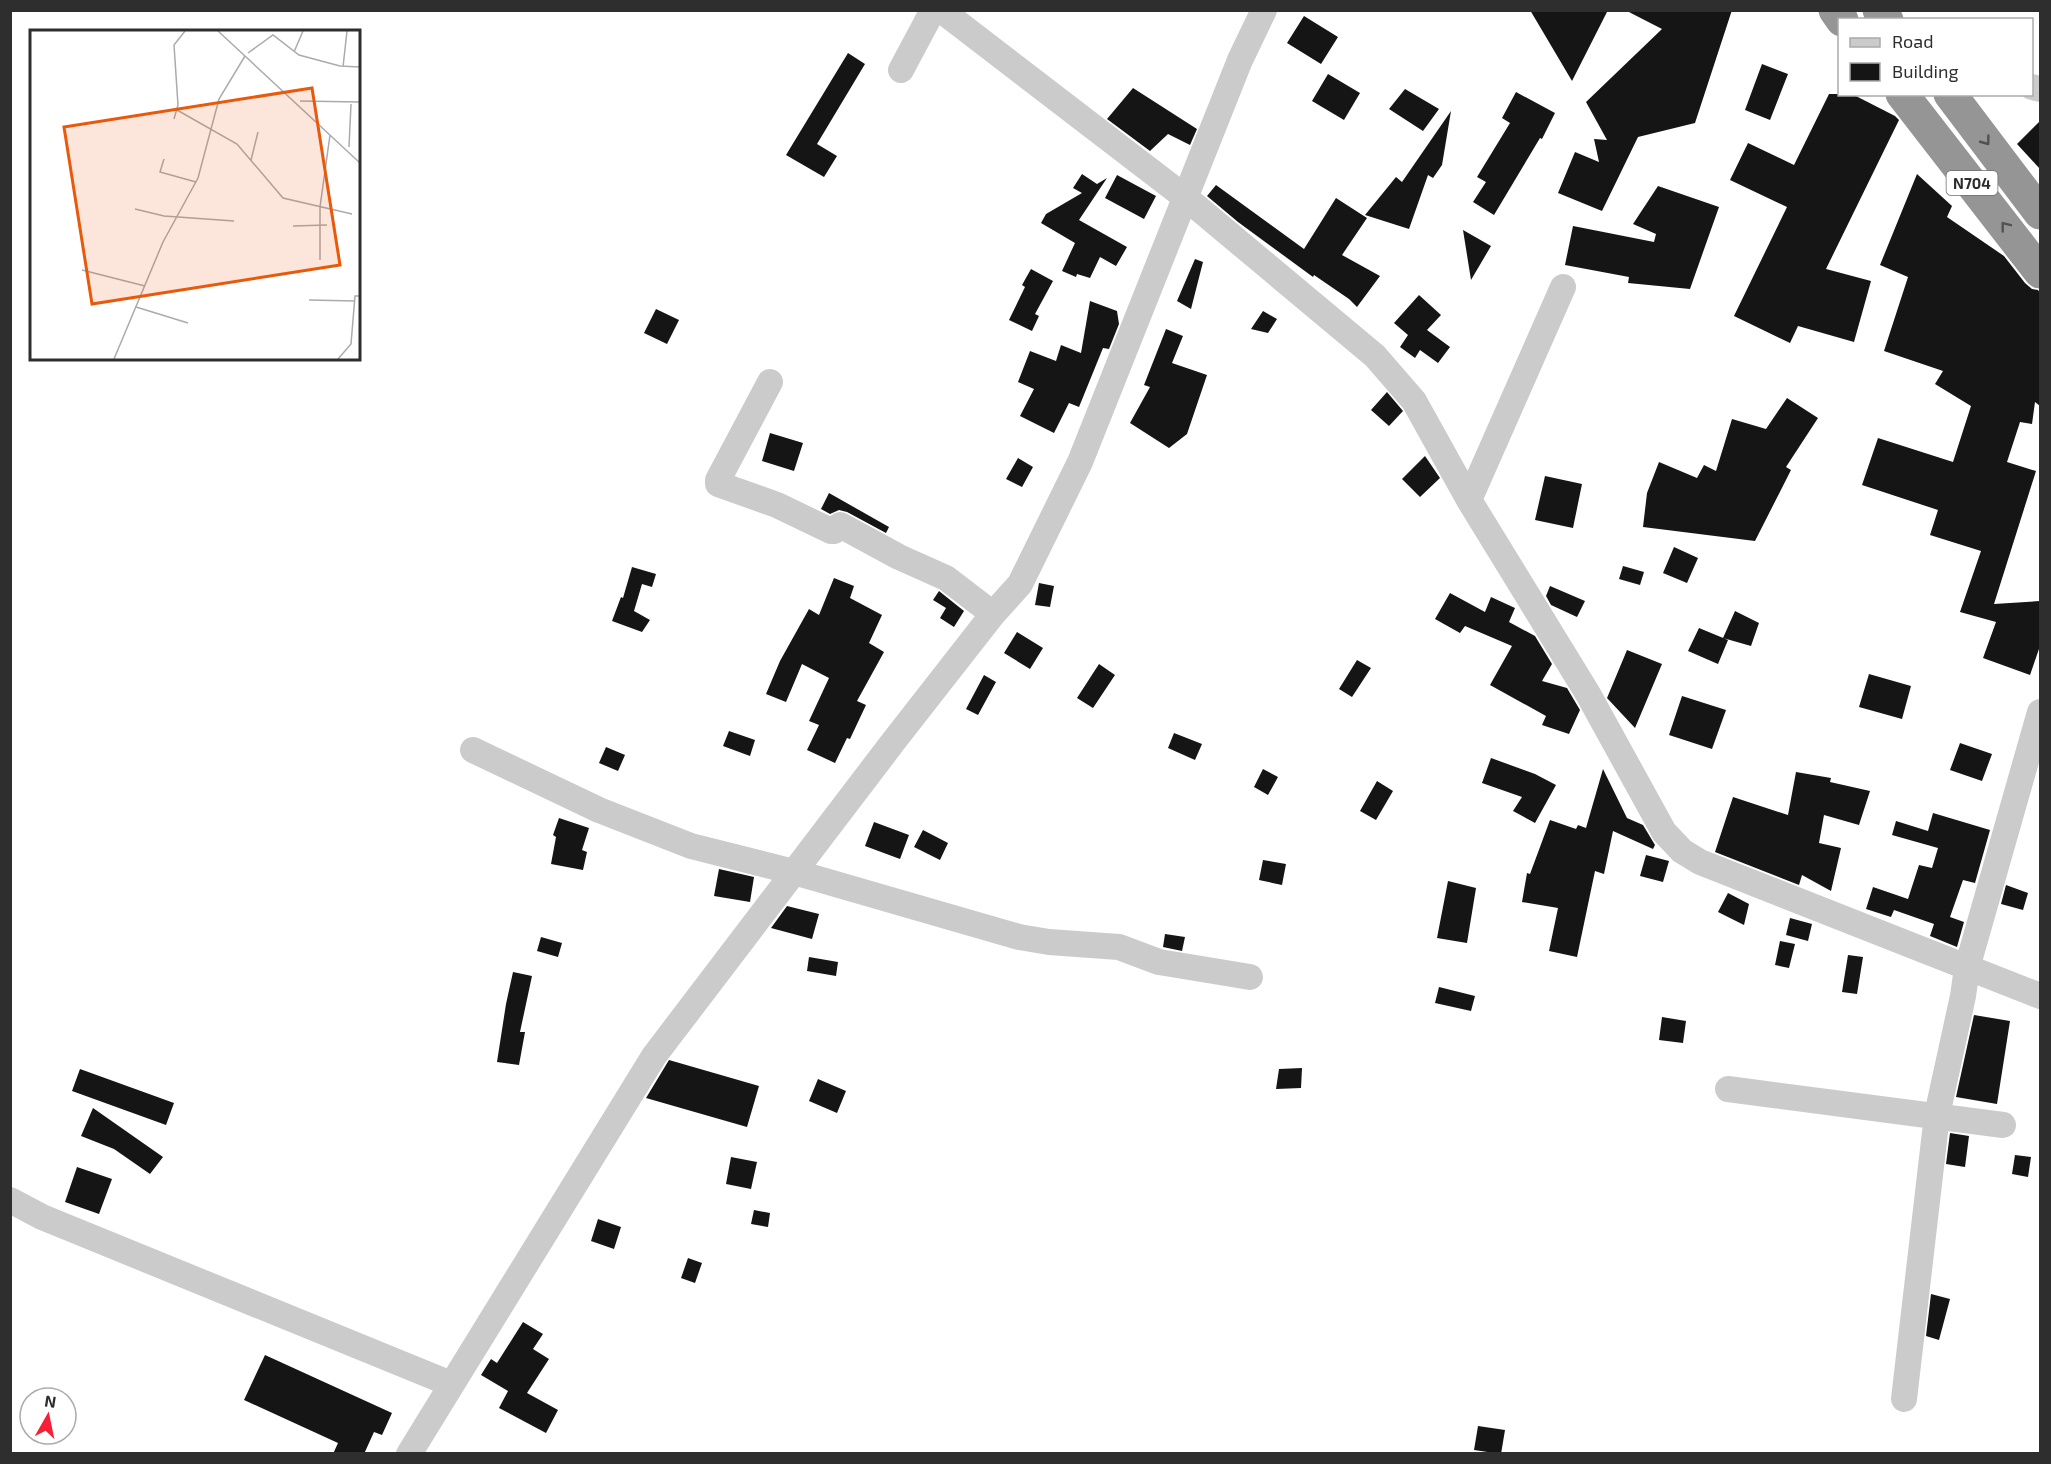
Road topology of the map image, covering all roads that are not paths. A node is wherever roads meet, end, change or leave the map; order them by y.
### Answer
1 (933, 10) edge
2 (941, 10) edge
3 (1264, 10) edge
4 (901, 70) dead end
5 (1904, 96) edge
6 (1952, 96) edge
7 (1186, 198) junction
8 (2040, 213) edge
9 (2040, 272) edge
10 (1563, 287) dead end
11 (770, 382) dead end
12 (1469, 500) junction
13 (993, 614) junction
14 (2040, 712) edge
15 (473, 750) dead end
16 (794, 872) junction
17 (1967, 968) junction
18 (1250, 977) dead end
19 (2040, 996) edge
20 (1728, 1089) dead end
21 (1937, 1115) junction
22 (2003, 1125) dead end
23 (10, 1200) edge
24 (451, 1384) junction
25 (1904, 1398) dead end
26 (409, 1454) edge

1 - 4 street
2 - 7 street
3 - 7 street
9 -> 5 highway, N704
6 -> 8 highway, N704
7 - 12 street
7 - 13 street
10 - 12 street
11 - 13 street
12 - 17 street
13 - 16 street
14 - 17 street
15 - 16 street
16 - 18 street
16 - 24 street
17 - 19 street
17 - 21 street
20 - 21 street
21 - 22 street
21 - 25 street
23 - 24 street
24 - 26 street

